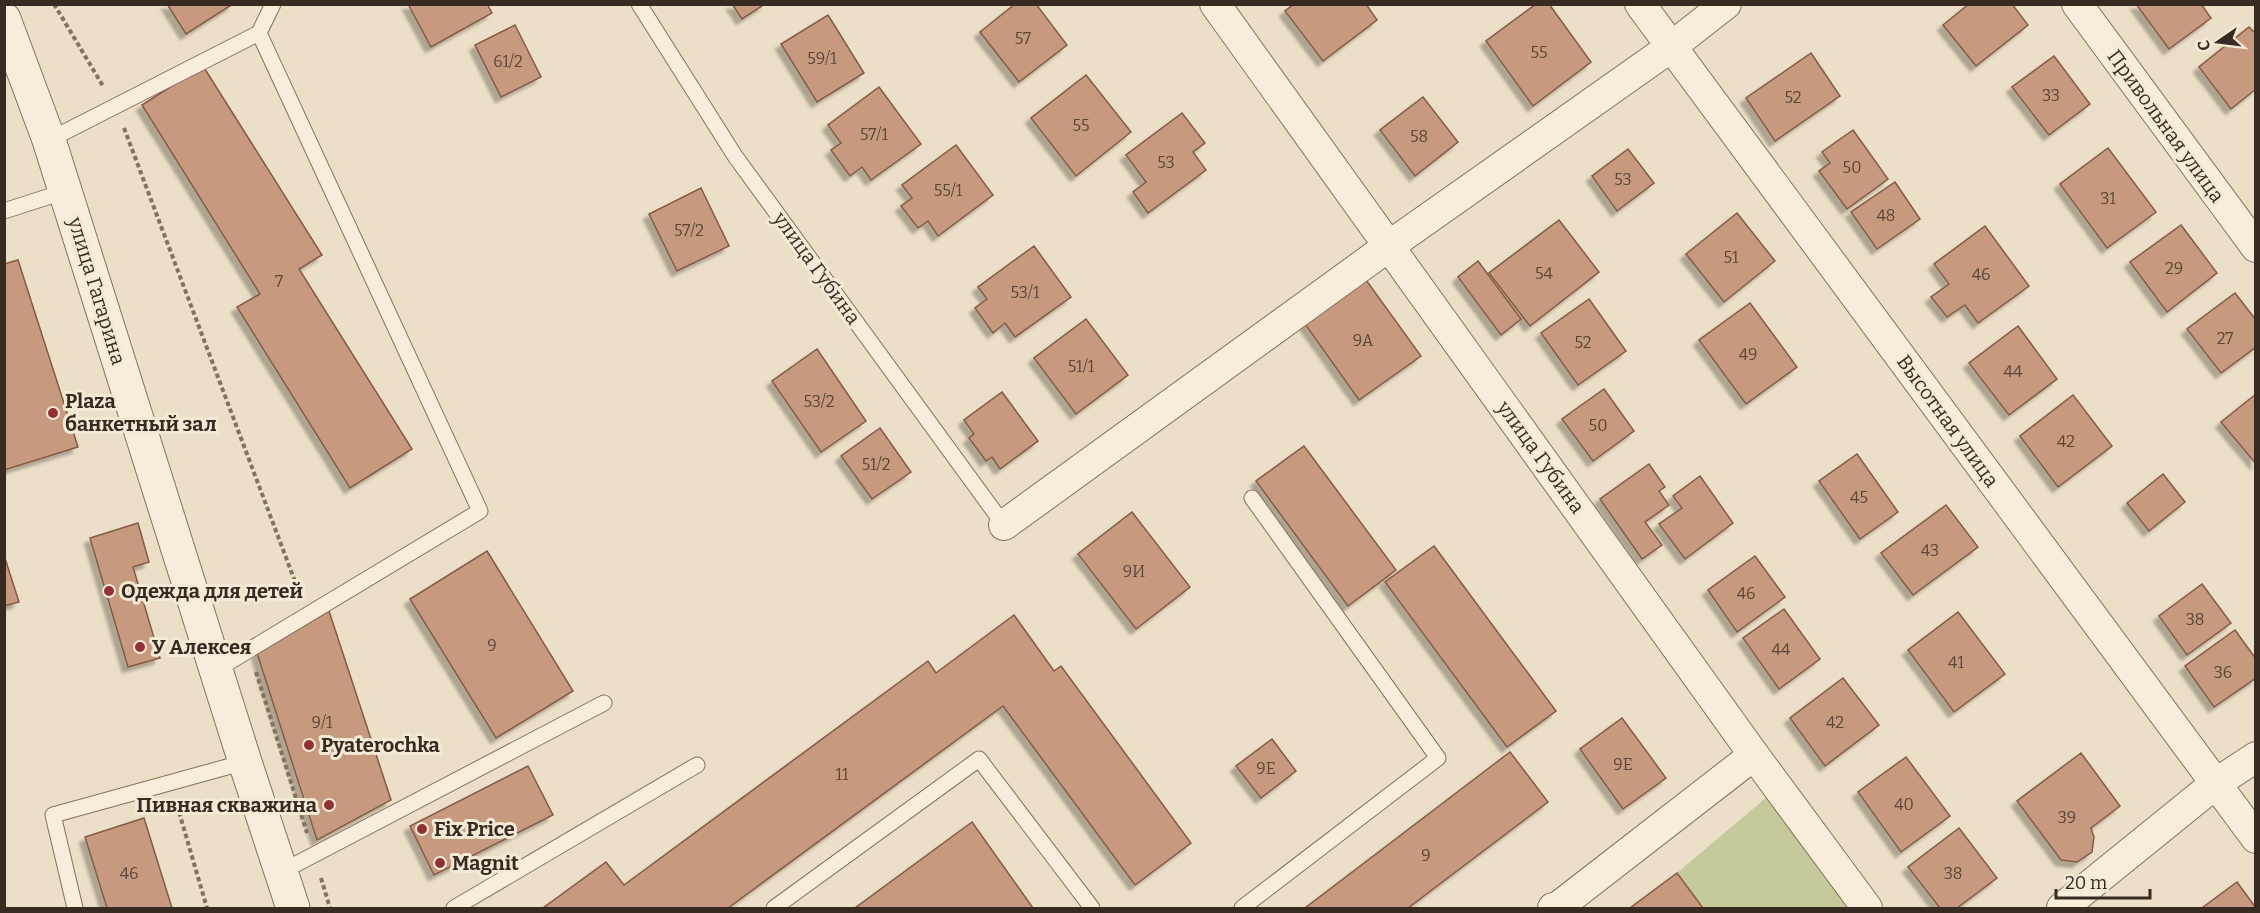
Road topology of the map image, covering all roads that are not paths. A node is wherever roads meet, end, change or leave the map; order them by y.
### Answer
1 (273, 4) edge
2 (639, 4) edge
3 (1215, 4) edge
4 (1640, 4) edge
5 (1726, 4) edge
6 (2077, 4) edge
7 (4, 19) edge
8 (259, 33) junction
9 (1671, 47) junction
10 (49, 140) junction
11 (66, 191) junction
12 (4, 211) edge
13 (1389, 246) junction
14 (2256, 247) edge
15 (1252, 498) dead end
16 (1005, 525) joint
17 (216, 670) junction
18 (604, 703) dead end
19 (1754, 755) junction
20 (2256, 757) edge
21 (245, 762) junction
22 (698, 765) dead end
23 (2215, 784) junction
24 (2256, 838) edge
25 (281, 872) junction
26 (1557, 908) edge
27 (75, 909) edge
28 (293, 909) edge
29 (454, 909) edge
30 (774, 909) edge
31 (1092, 909) edge
32 (1242, 909) edge
33 (1867, 909) edge
34 (2062, 909) edge

1 - 8 lane
2 - 16 lane, улица Губина
3 - 13 street, улица Губина
4 - 9 street, Высотная улица
5 - 9 street
6 - 14 street, Привольная улица
7 - 10 street, улица Гагарина
8 - 10 lane
8 - 17 lane
9 - 13 street
9 - 23 street, Высотная улица
10 - 11 street, улица Гагарина
11 - 12 lane
11 - 17 street, улица Гагарина
13 - 16 street
13 - 19 street, улица Губина
15 - 32 lane
17 - 21 street, улица Гагарина
18 - 25 lane
19 - 26 street
19 - 33 street, улица Губина
20 - 23 street
21 - 25 street, улица Гагарина
21 - 27 lane
22 - 29 lane
23 - 24 street, Высотная улица
23 - 34 street
25 - 28 street, улица Гагарина
30 - 31 lane

